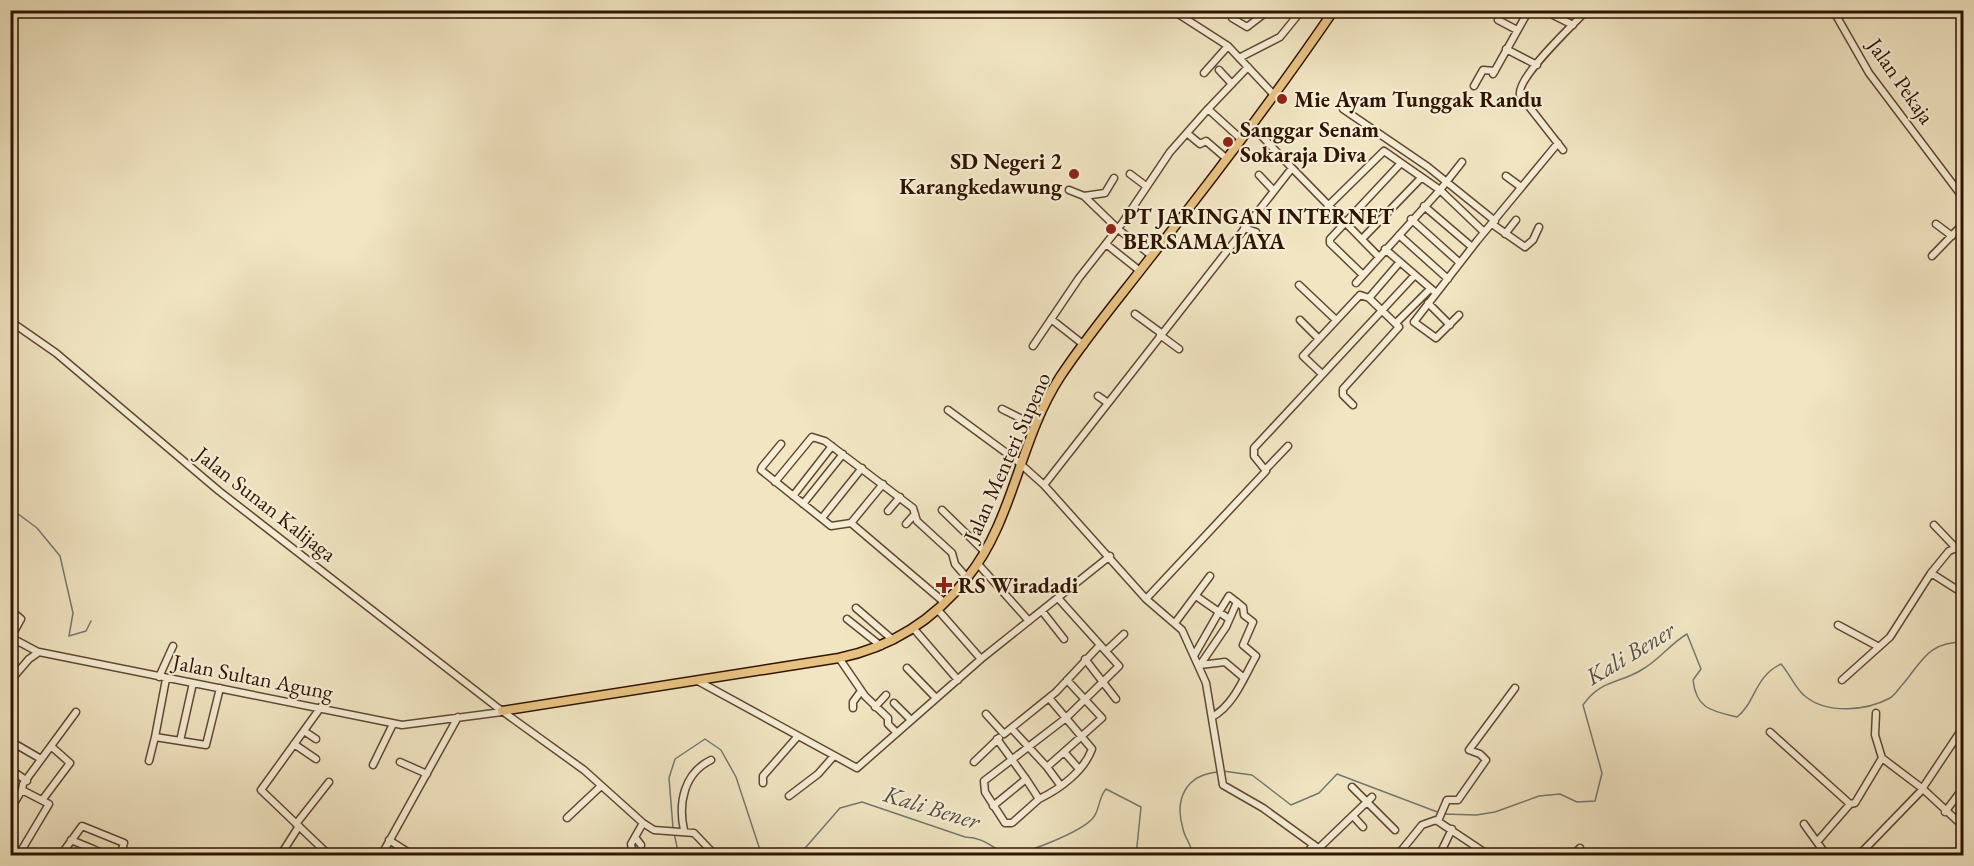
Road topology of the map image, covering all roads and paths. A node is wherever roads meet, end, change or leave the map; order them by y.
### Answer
1 (1172, 10) edge
2 (1232, 10) edge
3 (1269, 10) edge
4 (1334, 10) edge
5 (1529, 10) edge
6 (1543, 10) edge
7 (1587, 10) edge
8 (1833, 10) edge
9 (1297, 16) dead end
10 (1498, 20) dead end
11 (1573, 25) junction
12 (1517, 30) junction
13 (1228, 46) junction
14 (1506, 49) junction
15 (1239, 58) junction
16 (1537, 65) junction
17 (1248, 67) junction
18 (1219, 70) dead end
19 (1204, 73) dead end
20 (1232, 84) junction
21 (1474, 86) dead end
22 (1274, 95) junction
23 (1208, 109) junction
24 (1343, 110) dead end
25 (1253, 127) junction
26 (1188, 134) junction
27 (1241, 139) junction
28 (1558, 143) junction
29 (1563, 150) dead end
30 (1227, 159) junction
31 (1462, 162) dead end
32 (1401, 163) junction
33 (1292, 168) junction
34 (1130, 174) dead end
35 (1259, 175) dead end
36 (1506, 176) dead end
37 (1114, 178) dead end
38 (1421, 178) junction
39 (1447, 181) junction
40 (1146, 186) junction
41 (1521, 187) junction
42 (1069, 190) dead end
43 (1440, 190) junction
44 (1274, 191) junction
45 (1084, 196) junction
46 (1323, 197) junction
47 (1336, 198) junction
48 (1964, 199) edge
49 (1328, 206) junction
50 (1424, 206) junction
51 (1411, 219) junction
52 (1516, 220) dead end
53 (1345, 223) junction
54 (1493, 223) junction
55 (1964, 223) edge
56 (1935, 224) dead end
57 (1539, 227) dead end
58 (1244, 228) junction
59 (1118, 230) junction
60 (1256, 232) dead end
61 (1484, 232) junction
62 (1505, 234) junction
63 (1399, 235) junction
64 (1952, 236) junction
65 (1362, 239) junction
66 (1106, 244) junction
67 (1472, 247) junction
68 (1385, 249) junction
69 (1152, 256) junction
70 (1378, 256) junction
71 (1932, 256) dead end
72 (1399, 263) junction
73 (1460, 263) junction
74 (1140, 272) junction
75 (1362, 274) junction
76 (1414, 276) junction
77 (1448, 279) junction
78 (1356, 283) dead end
79 (1299, 285) dead end
80 (1433, 291) junction
81 (1369, 298) junction
82 (1428, 303) junction
83 (1383, 310) junction
84 (1135, 314) dead end
85 (1405, 314) junction
86 (1459, 315) dead end
87 (1051, 320) junction
88 (1300, 320) dead end
89 (1336, 320) junction
90 (10, 321) edge
91 (1414, 322) junction
92 (1396, 323) junction
93 (1450, 325) junction
94 (1160, 334) junction
95 (1319, 339) junction
96 (1084, 345) junction
97 (1033, 346) dead end
98 (1179, 349) dead end
99 (1322, 374) junction
100 (1098, 396) dead end
101 (1108, 402) junction
102 (1353, 405) dead end
103 (1002, 409) dead end
104 (948, 410) dead end
105 (1036, 426) junction
106 (781, 444) dead end
107 (832, 446) junction
108 (1288, 446) dead end
109 (843, 454) junction
110 (1021, 464) junction
111 (862, 468) junction
112 (1266, 469) junction
113 (776, 482) junction
114 (883, 484) junction
115 (1044, 485) junction
116 (793, 496) junction
117 (900, 497) junction
118 (803, 504) junction
119 (942, 510) dead end
120 (888, 511) dead end
121 (915, 513) junction
122 (822, 518) junction
123 (851, 523) junction
124 (906, 524) dead end
125 (1934, 525) dead end
126 (1964, 545) edge
127 (1955, 547) junction
128 (985, 552) junction
129 (1110, 556) junction
130 (978, 564) junction
131 (1931, 573) junction
132 (1210, 576) dead end
133 (968, 578) junction
134 (1964, 594) edge
135 (1196, 596) junction
136 (1058, 598) junction
137 (1146, 599) junction
138 (1237, 602) junction
139 (945, 603) junction
140 (856, 608) dead end
141 (938, 610) junction
142 (1042, 611) junction
143 (1219, 612) junction
144 (14, 613) dead end
145 (847, 619) dead end
146 (1229, 619) junction
147 (1029, 621) junction
148 (1175, 623) junction
149 (1838, 624) dead end
150 (914, 629) junction
151 (1124, 634) dead end
152 (11, 637) edge
153 (1064, 639) dead end
154 (893, 640) junction
155 (1100, 645) junction
156 (173, 646) dead end
157 (881, 646) junction
158 (1879, 646) junction
159 (1106, 651) junction
160 (38, 652) junction
161 (1195, 654) junction
162 (839, 658) junction
163 (981, 658) junction
164 (1085, 659) junction
165 (1200, 665) junction
166 (1119, 666) junction
167 (907, 668) dead end
168 (1124, 672) dead end
169 (163, 678) junction
170 (1244, 678) junction
171 (958, 680) junction
172 (1067, 680) junction
173 (1842, 680) dead end
174 (10, 681) edge
175 (698, 681) junction
176 (1102, 681) junction
177 (194, 683) junction
178 (219, 688) junction
179 (1515, 688) dead end
180 (861, 692) junction
181 (886, 695) dead end
182 (936, 698) junction
183 (1049, 698) junction
184 (1086, 698) junction
185 (1116, 699) dead end
186 (894, 703) dead end
187 (321, 707) junction
188 (875, 707) junction
189 (853, 708) dead end
190 (502, 711) junction
191 (76, 712) dead end
192 (1876, 713) dead end
193 (986, 714) dead end
194 (458, 717) junction
195 (1212, 717) junction
196 (1066, 718) junction
197 (911, 720) junction
198 (393, 724) junction
199 (1964, 726) edge
200 (1012, 729) junction
201 (304, 731) junction
202 (1770, 732) dead end
203 (897, 733) junction
204 (1004, 734) junction
205 (798, 736) junction
206 (155, 737) junction
207 (1083, 737) junction
208 (316, 739) dead end
209 (997, 739) junction
210 (10, 741) edge
211 (180, 741) junction
212 (294, 744) junction
213 (52, 747) junction
214 (1029, 747) junction
215 (1065, 753) junction
216 (833, 757) junction
217 (1881, 758) junction
218 (41, 759) junction
219 (316, 759) dead end
220 (149, 760) dead end
221 (711, 760) dead end
222 (1013, 761) junction
223 (400, 762) dead end
224 (974, 762) dead end
225 (373, 765) dead end
226 (1047, 767) junction
227 (10, 769) edge
228 (1079, 769) junction
229 (427, 774) junction
230 (1026, 779) junction
231 (27, 781) junction
232 (329, 782) dead end
233 (763, 783) dead end
234 (601, 786) junction
235 (1061, 786) junction
236 (1352, 787) dead end
237 (1964, 787) edge
238 (1923, 789) junction
239 (22, 790) junction
240 (789, 796) dead end
241 (43, 799) junction
242 (1040, 799) junction
243 (1370, 800) junction
244 (1850, 804) junction
245 (993, 806) junction
246 (10, 810) edge
247 (1945, 812) junction
248 (1440, 815) junction
249 (1353, 816) junction
250 (567, 818) dead end
251 (643, 823) junction
252 (1804, 824) dead end
253 (297, 825) junction
254 (1363, 827) dead end
255 (1964, 827) edge
256 (1452, 829) junction
257 (683, 830) junction
258 (1395, 830) dead end
259 (635, 837) junction
260 (71, 840) junction
261 (389, 840) junction
262 (1817, 842) junction
263 (641, 845) dead end
264 (1316, 846) junction
265 (1580, 848) dead end
266 (91, 852) edge
267 (18, 855) edge
268 (67, 855) edge
269 (108, 855) edge
270 (120, 855) edge
271 (280, 855) edge
272 (330, 855) edge
273 (381, 855) edge
274 (414, 855) edge
275 (633, 855) edge
276 (716, 855) edge
277 (1306, 855) edge
278 (1329, 855) edge
279 (1397, 855) edge
280 (1439, 855) edge
281 (1490, 855) edge
282 (1572, 855) edge
283 (1827, 855) edge
284 (1858, 855) edge

1 - 13 street
2 - 3 street
4 - 22 main road, Jalan Menteri Supeno
5 - 12 street
6 - 11 street
7 - 11 street
8 - 48 street, Jalan Pekaja
9 - 15 street
10 - 12 street
11 - 16 street
12 - 14 street
13 - 15 street
13 - 19 street
14 - 16 street
14 - 21 street
15 - 17 street
16 - 28 street
17 - 20 street
17 - 22 street
18 - 20 street
20 - 23 street
22 - 25 main road, Jalan Menteri Supeno
23 - 26 street
23 - 27 street
24 - 39 street
25 - 27 main road, Jalan Menteri Supeno
25 - 33 street
26 - 30 street
26 - 40 street
27 - 30 main road, Jalan Menteri Supeno
28 - 29 street
28 - 41 street
30 - 69 main road, Jalan Menteri Supeno
31 - 39 street
32 - 38 street
32 - 47 street
32 - 53 street
33 - 44 street
33 - 46 street
34 - 40 street
35 - 44 street
36 - 41 street
37 - 45 street
38 - 43 street
38 - 65 street
39 - 43 street
39 - 54 street
40 - 59 street
41 - 54 street
42 - 45 street
43 - 50 street
43 - 61 street
44 - 58 street
45 - 59 street
46 - 47 street
46 - 49 street
47 - 49 street
49 - 53 street
50 - 51 street
50 - 67 street
51 - 63 street
51 - 73 street
52 - 62 street
53 - 65 street
53 - 75 street
54 - 61 street
54 - 62 street
55 - 64 street
56 - 64 street
57 - 62 street
58 - 60 street
58 - 94 street
59 - 66 street
59 - 69 street
61 - 67 street
63 - 68 street
63 - 77 street
64 - 71 street
65 - 70 street
66 - 74 street
66 - 87 street
67 - 73 street
68 - 70 street
68 - 72 street
69 - 74 main road, Jalan Menteri Supeno
70 - 75 street
72 - 76 street
72 - 81 street
73 - 77 street
74 - 96 main road, Jalan Menteri Supeno
75 - 78 street
76 - 80 street
76 - 83 street
77 - 80 street
79 - 89 street
80 - 82 street
80 - 85 street
81 - 83 street
81 - 89 street
82 - 91 street
82 - 93 street
83 - 92 street
83 - 99 street
84 - 94 street
85 - 91 street
85 - 92 street
86 - 93 street
87 - 96 street
87 - 97 street
88 - 95 street
89 - 95 street
90 - 190 street, Jalan Sunan Kalijaga
91 - 93 street
92 - 102 street
94 - 98 street
94 - 101 street
95 - 99 street
96 - 105 main road, Jalan Menteri Supeno
99 - 112 street
100 - 101 street
101 - 115 street
103 - 105 street
104 - 110 street
105 - 110 main road, Jalan Menteri Supeno
106 - 113 street
107 - 109 street
107 - 113 street
107 - 116 street
108 - 112 street
109 - 111 street
109 - 118 street
110 - 115 street
110 - 128 main road, Jalan Menteri Supeno
111 - 114 street
111 - 122 street
112 - 137 street
113 - 116 street
114 - 117 street
114 - 123 street
115 - 129 street
116 - 118 street
117 - 120 street
117 - 121 street
118 - 122 street
119 - 128 street
121 - 124 street
121 - 133 street
122 - 123 street
123 - 139 street
125 - 127 street
126 - 127 street
127 - 131 street
128 - 130 main road, Jalan Menteri Supeno
129 - 136 street
129 - 137 street
130 - 133 main road, Jalan Menteri Supeno
130 - 147 street
131 - 134 street
131 - 158 street
132 - 135 street
133 - 139 main road, Jalan Menteri Supeno
135 - 143 street
135 - 148 street
136 - 142 street
136 - 155 street
137 - 148 street
138 - 143 street
138 - 146 street
138 - 170 street
139 - 141 main road, Jalan Menteri Supeno
140 - 154 street
141 - 150 main road, Jalan Menteri Supeno
141 - 163 street
142 - 147 street
142 - 153 street
143 - 146 street
143 - 161 street
144 - 152 street
145 - 157 street
146 - 165 street
147 - 163 street
148 - 161 street
149 - 158 street
150 - 154 main road, Jalan Menteri Supeno
150 - 171 street
151 - 159 street
152 - 160 street, Jalan Sultan Agung
154 - 157 main road, Jalan Menteri Supeno
155 - 159 street
155 - 164 street
156 - 169 street
157 - 162 main road, Jalan Menteri Supeno
158 - 173 street
159 - 166 street
160 - 169 street, Jalan Sultan Agung
160 - 174 street
161 - 165 street
162 - 175 main road, Jalan Menteri Supeno
162 - 180 street
163 - 171 street
164 - 172 street
164 - 176 street
165 - 170 street
165 - 195 street
166 - 168 street
166 - 176 street
167 - 182 street
169 - 177 street, Jalan Sultan Agung
169 - 206 street
170 - 195 street
171 - 182 street
172 - 183 street
172 - 184 street
175 - 190 main road, Jalan Menteri Supeno
175 - 205 street
176 - 184 street
176 - 185 street
177 - 178 street, Jalan Sultan Agung
177 - 211 street
178 - 187 street, Jalan Sultan Agung
178 - 211 street
179 - 248 street
180 - 188 street
180 - 189 street
181 - 188 street
182 - 197 street
183 - 196 street
183 - 200 street
184 - 196 street
184 - 207 street
186 - 197 street
187 - 198 street, Jalan Sultan Agung
187 - 201 street
188 - 203 street
190 - 194 street, Jalan Sultan Agung
190 - 234 street, Jalan Sunan Kalijaga
191 - 213 street
192 - 217 street
193 - 204 street
194 - 198 street, Jalan Sultan Agung
194 - 229 street
195 - 264 street
196 - 207 street
196 - 214 street
197 - 203 street
198 - 225 street
199 - 238 street
200 - 204 street
200 - 214 street
201 - 208 street
201 - 212 street
202 - 244 street
203 - 216 street
204 - 209 street
205 - 216 street
205 - 233 street
206 - 211 street
206 - 220 street
207 - 215 street
207 - 228 street
209 - 222 street
209 - 224 street
210 - 218 street
212 - 219 street
212 - 253 street
213 - 218 street
213 - 241 street
214 - 222 street
214 - 226 street
215 - 226 street
215 - 228 street
216 - 240 street
217 - 238 street
217 - 244 street
218 - 231 street
221 - 257 street
222 - 230 street
222 - 245 street
223 - 229 street
226 - 235 street
227 - 231 street
228 - 235 street
229 - 261 street
230 - 242 street
230 - 245 street
231 - 239 street
232 - 253 street
234 - 250 street
234 - 251 street, Jalan Sunan Kalijaga
235 - 242 street
236 - 243 street
237 - 247 street
238 - 247 street
238 - 284 street
239 - 241 street
239 - 246 street
241 - 267 street
242 - 245 street
243 - 249 street
243 - 258 street
244 - 262 street
247 - 255 street
248 - 256 street
248 - 279 street
249 - 254 street
249 - 264 street
251 - 257 street
251 - 259 street
252 - 262 street
253 - 271 street
253 - 272 street
256 - 280 street
256 - 281 street
257 - 276 street
259 - 263 street
259 - 275 street
260 - 266 street
260 - 268 street
260 - 270 street
261 - 273 street
261 - 274 street
262 - 283 street
264 - 277 street
264 - 278 street
265 - 282 street
266 - 269 street

